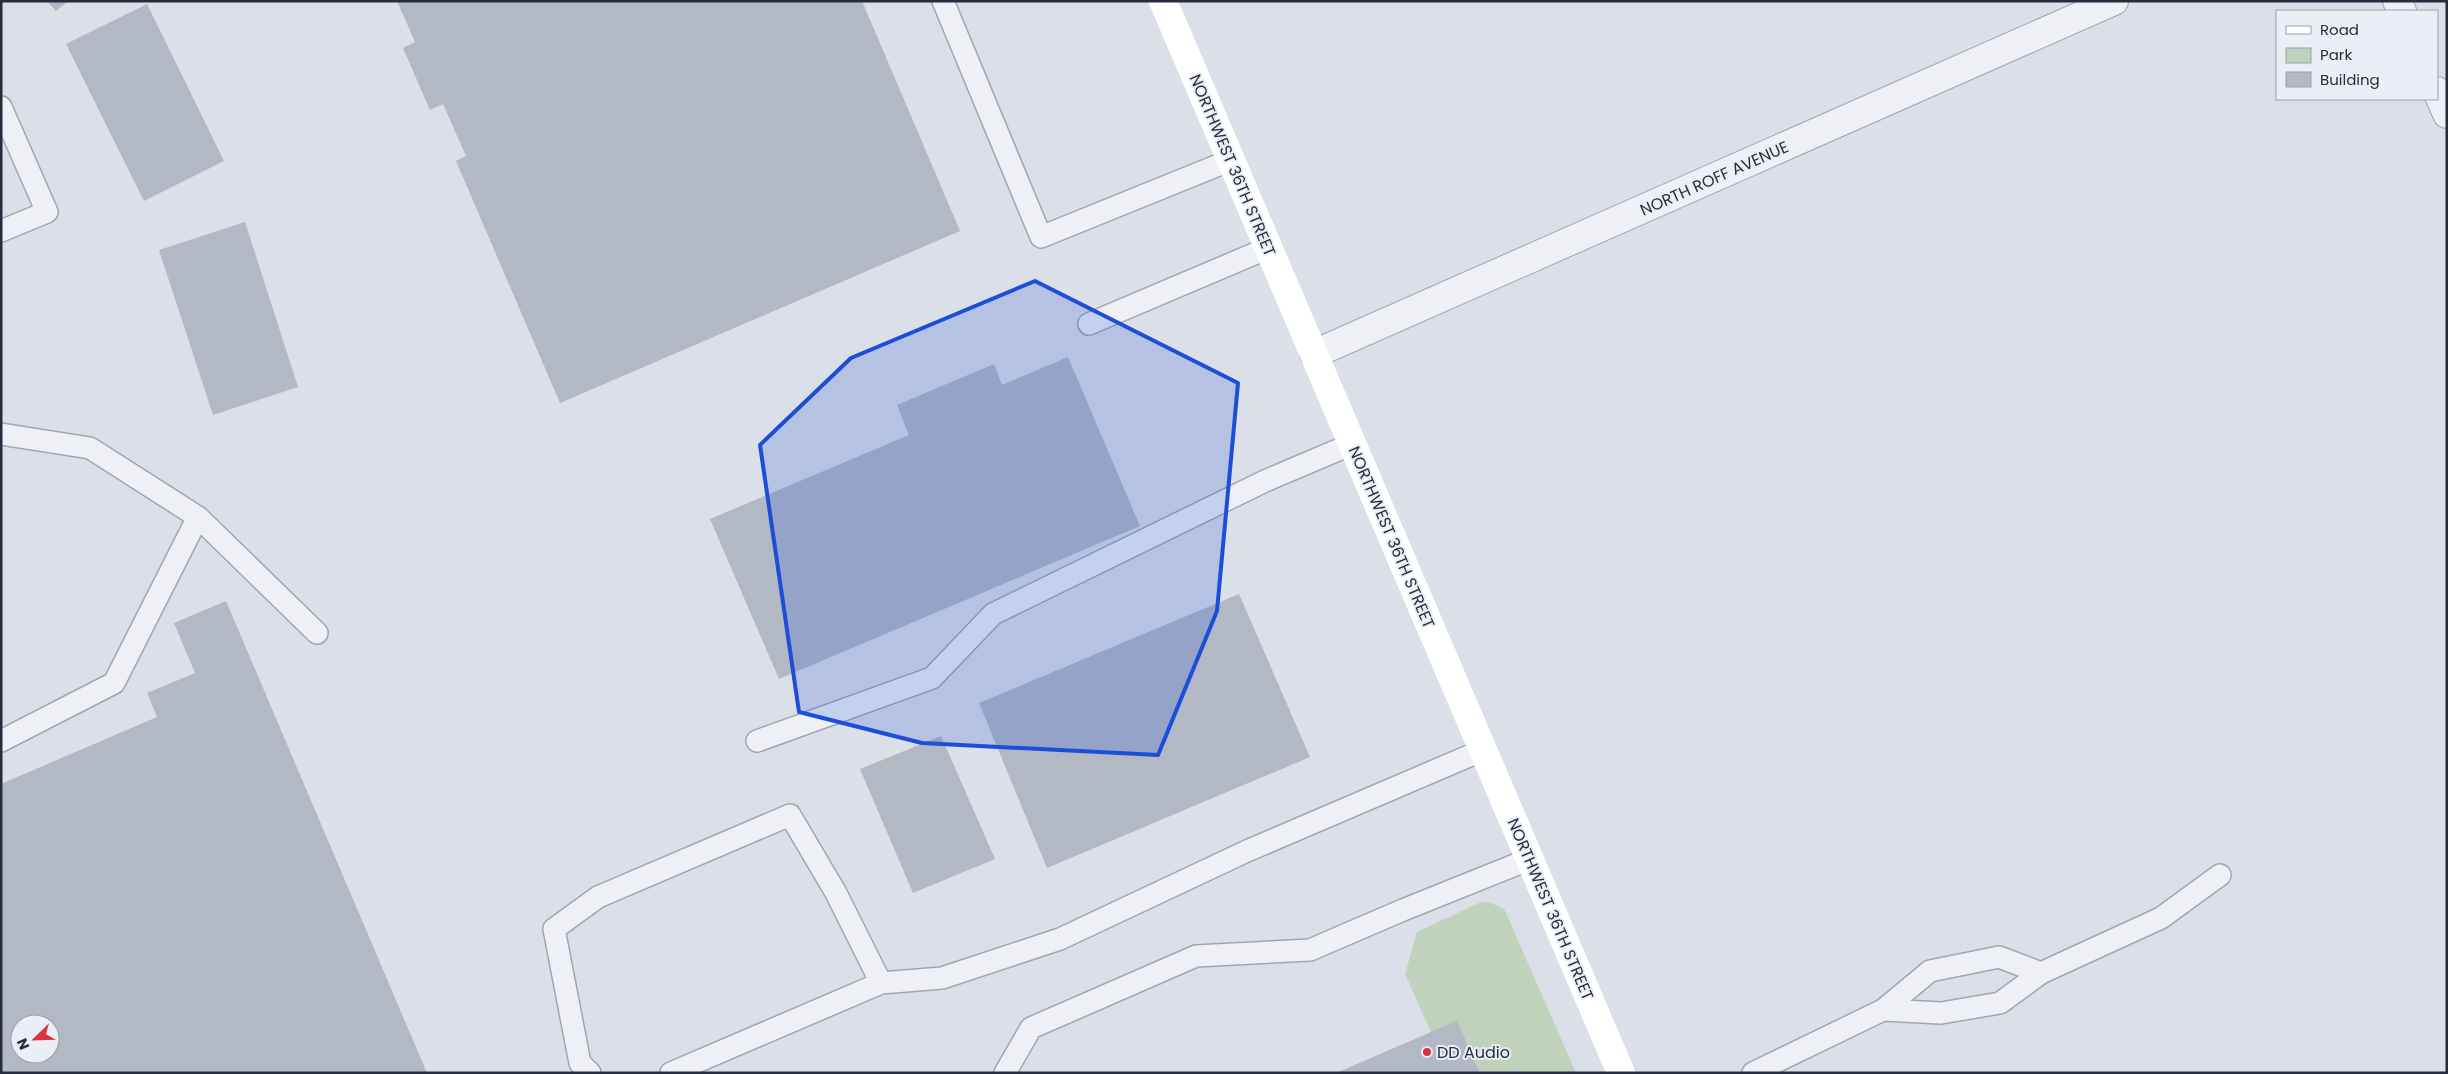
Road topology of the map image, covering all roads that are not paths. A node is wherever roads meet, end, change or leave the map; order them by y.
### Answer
1 (943, 1) edge
2 (1163, 1) edge
3 (2114, 1) edge
4 (2438, 93) edge
5 (1, 107) edge
6 (2447, 114) edge
7 (1231, 160) junction
8 (1, 231) edge
9 (1268, 248) junction
10 (1089, 324) dead end
11 (1314, 354) junction
12 (1, 434) edge
13 (1352, 444) junction
14 (198, 517) junction
15 (318, 633) dead end
16 (1, 741) edge
17 (757, 741) dead end
18 (1483, 750) junction
19 (1530, 859) junction
20 (2220, 875) dead end
21 (2041, 972) junction
22 (881, 983) junction
23 (1883, 1010) junction
24 (1757, 1072) edge
25 (590, 1073) edge
26 (672, 1073) edge
27 (1005, 1073) edge
28 (1621, 1073) edge

1 - 7 lane
2 - 7 main road, NORTHWEST 36TH STREET
3 - 11 street, NORTH ROFF AVENUE
4 - 6 street
5 - 8 lane
7 - 9 main road, NORTHWEST 36TH STREET
9 - 10 lane
9 - 11 main road, NORTHWEST 36TH STREET
11 - 13 main road, NORTHWEST 36TH STREET
12 - 14 lane
13 - 17 lane
13 - 18 main road, NORTHWEST 36TH STREET
14 - 15 lane
14 - 16 lane
18 - 19 main road, NORTHWEST 36TH STREET
18 - 22 lane
19 - 27 lane
19 - 28 main road, NORTHWEST 36TH STREET
20 - 21 lane
21 - 23 lane
21 - 23 lane
22 - 25 lane
22 - 26 lane
23 - 24 lane

